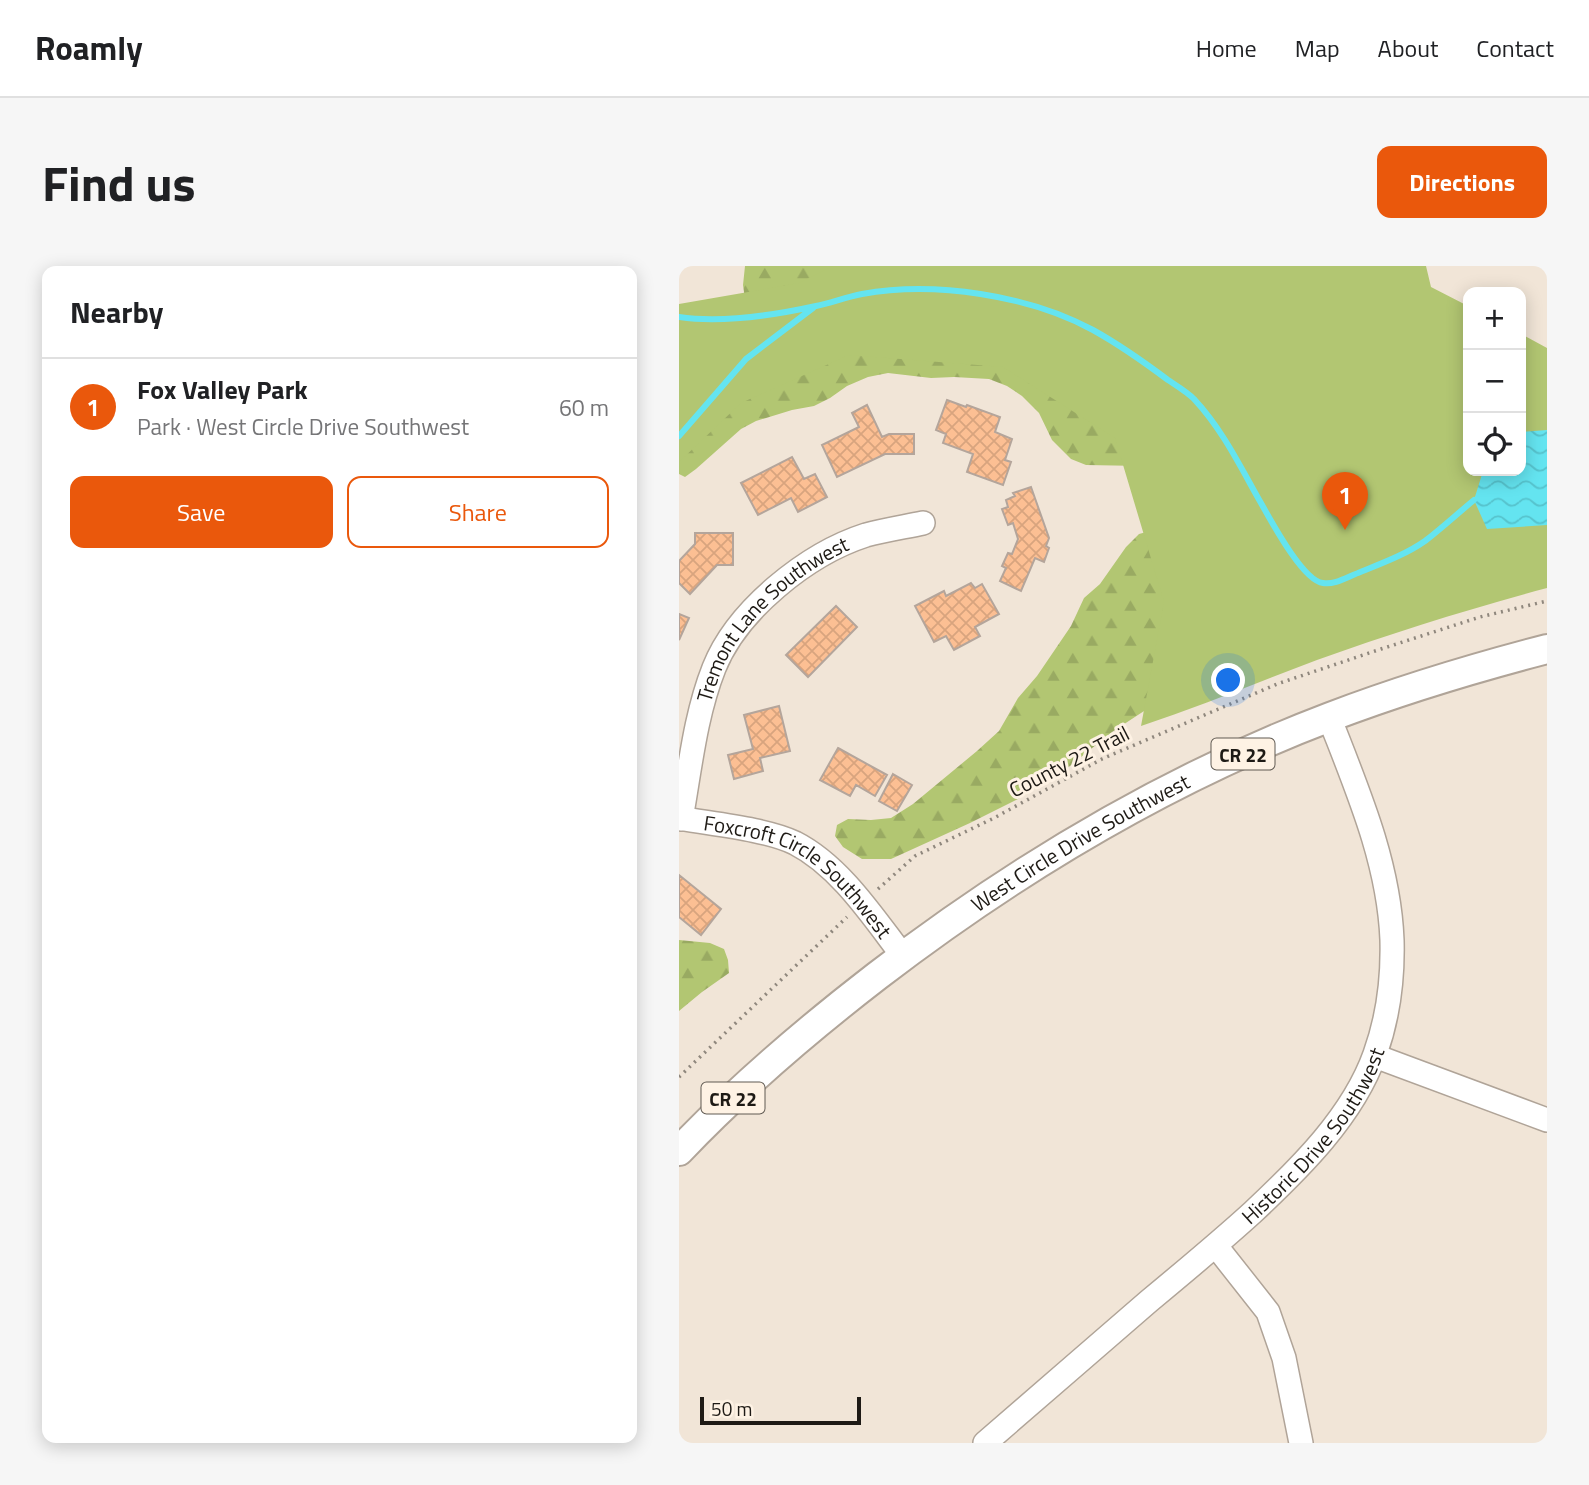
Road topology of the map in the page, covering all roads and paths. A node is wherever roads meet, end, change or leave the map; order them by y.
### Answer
1 (923, 523) dead end
2 (1547, 601) edge
3 (1547, 649) edge
4 (1329, 718) junction
5 (680, 819) edge
6 (862, 903) junction
7 (903, 956) junction
8 (1375, 1056) junction
9 (679, 1077) edge
10 (1547, 1120) edge
11 (679, 1151) edge
12 (1216, 1246) junction
13 (985, 1443) edge
14 (1301, 1443) edge

1 - 5 street, Tremont Lane Southwest
2 - 6 path, County 22 Trail
3 - 4 main road, West Circle Drive Southwest / CR 22
4 - 7 main road, West Circle Drive Southwest / CR 22
4 - 8 street, Historic Drive Southwest
5 - 6 street, Foxcroft Circle Southwest
6 - 7 street, Foxcroft Circle Southwest
6 - 9 path, County 22 Trail
7 - 11 main road, West Circle Drive Southwest / CR 22
8 - 10 street
8 - 12 street, Historic Drive Southwest
12 - 13 street, Historic Drive Southwest
12 - 14 street

